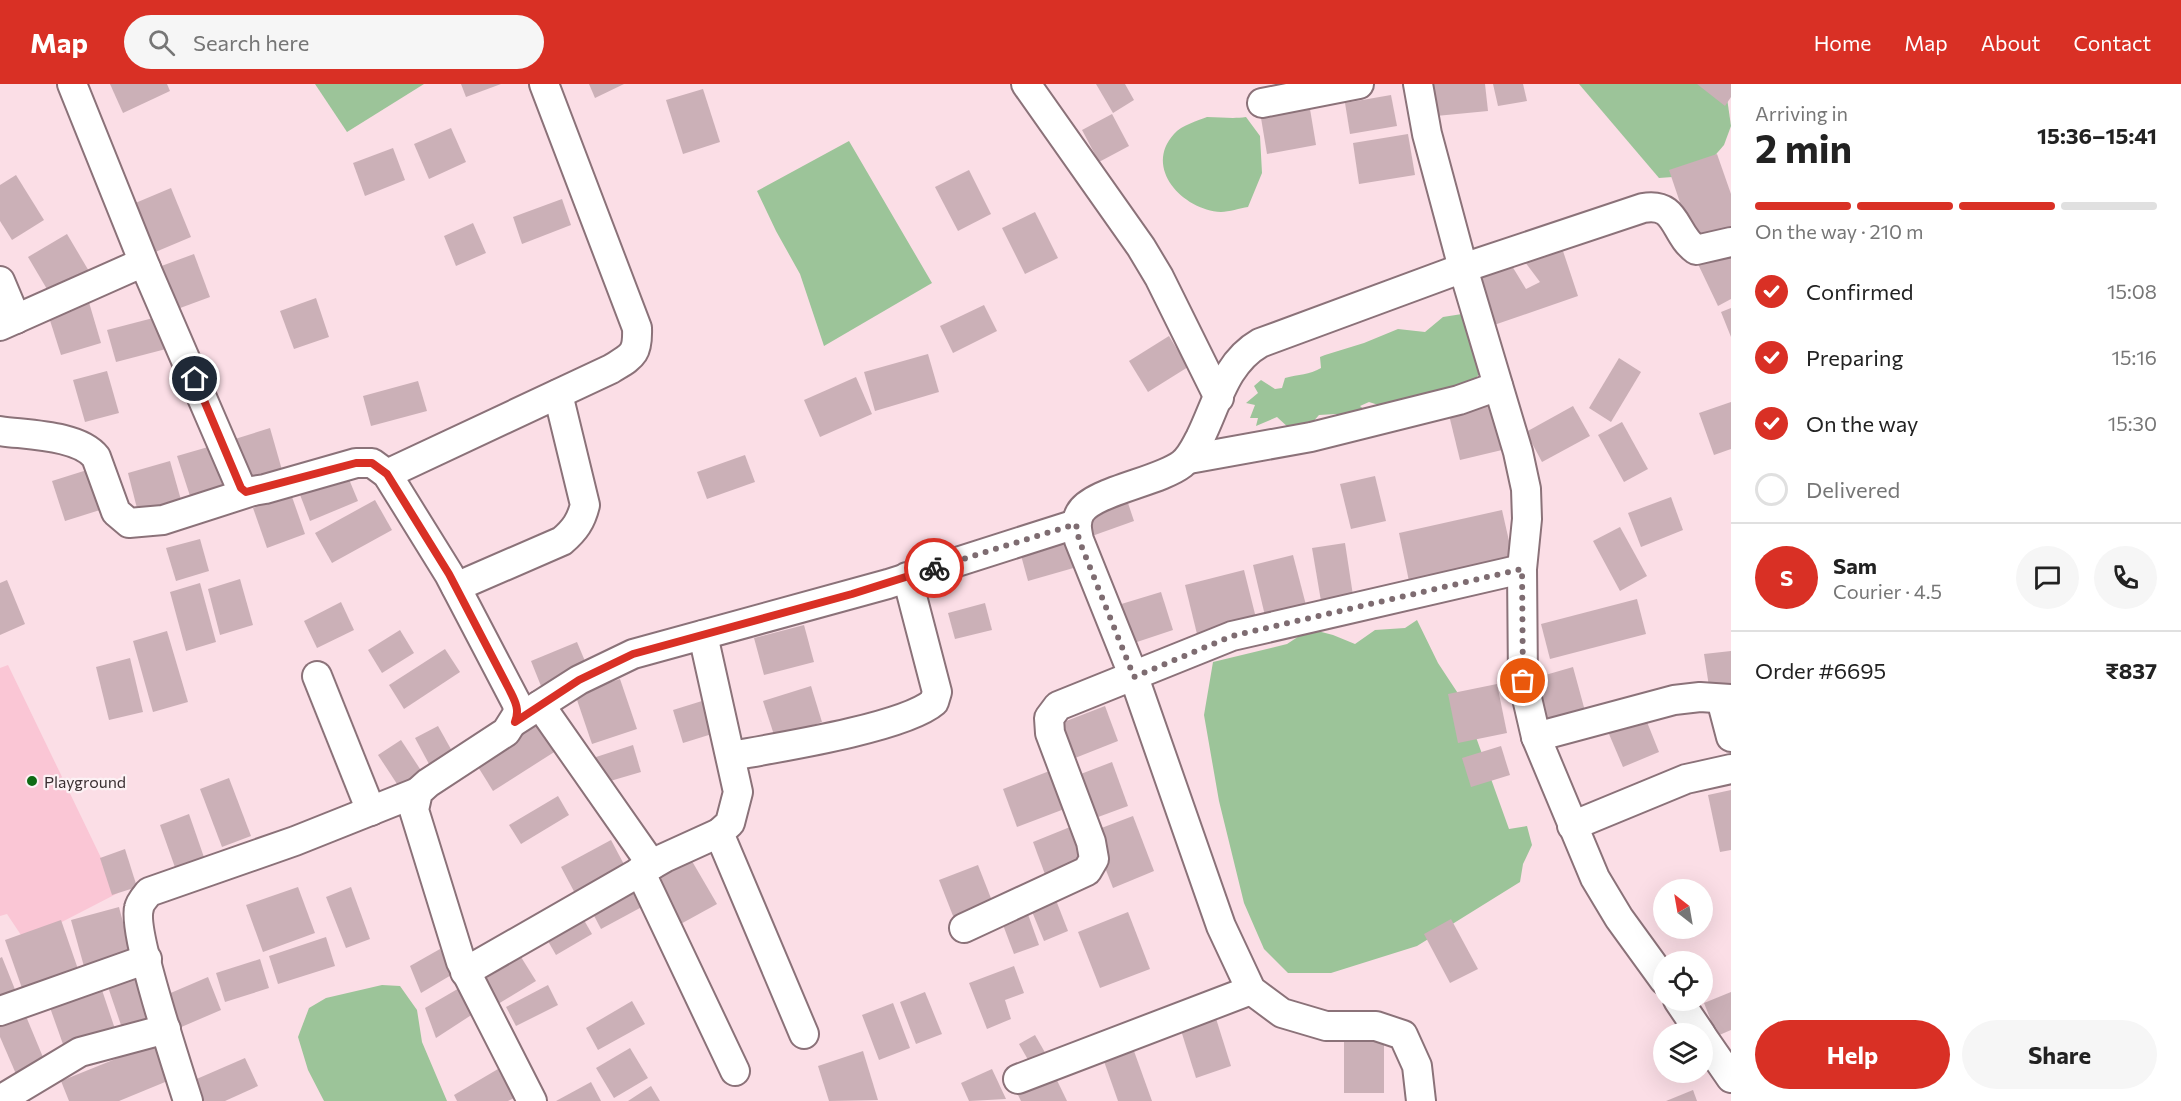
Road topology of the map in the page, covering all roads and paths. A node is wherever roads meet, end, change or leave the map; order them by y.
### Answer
1 (72, 84) edge
2 (544, 84) edge
3 (1026, 84) edge
4 (1359, 84) edge
5 (1418, 84) edge
6 (1262, 103) dead end
7 (1731, 242) edge
8 (146, 268) junction
9 (1463, 268) junction
10 (0, 281) edge
11 (8, 322) edge
12 (1498, 386) junction
13 (558, 394) junction
14 (1219, 398) junction
15 (0, 431) edge
16 (1189, 459) junction
17 (387, 474) junction
18 (253, 492) junction
19 (1076, 524) junction
20 (1522, 569) junction
21 (907, 577) junction
22 (456, 587) junction
23 (703, 635) junction
24 (317, 676) dead end
25 (1134, 677) junction
26 (1726, 699) edge
27 (540, 705) junction
28 (515, 722) junction
29 (1536, 737) junction
30 (1731, 737) edge
31 (731, 756) junction
32 (1731, 769) edge
33 (418, 792) junction
34 (371, 811) junction
35 (1572, 826) junction
36 (719, 833) junction
37 (646, 868) junction
38 (964, 928) dead end
39 (147, 959) junction
40 (1653, 965) edge
41 (465, 972) junction
42 (1251, 990) junction
43 (0, 1011) edge
44 (166, 1029) junction
45 (804, 1034) dead end
46 (1713, 1051) edge
47 (735, 1071) dead end
48 (1731, 1078) edge
49 (1018, 1079) dead end
50 (0, 1100) edge
51 (188, 1101) edge
52 (532, 1101) edge
53 (1421, 1101) edge

1 - 8 street
2 - 13 street
3 - 14 street
4 - 6 street
5 - 9 street
7 - 9 street
8 - 11 street
8 - 18 street
9 - 12 street
9 - 14 street
10 - 11 street
12 - 16 street
12 - 20 street
13 - 17 street
13 - 22 street
14 - 16 street
15 - 18 street
16 - 19 street
17 - 18 street
17 - 22 street
19 - 21 street
19 - 25 street
20 - 25 street
20 - 29 street
21 - 23 street
21 - 31 street
22 - 28 street
23 - 27 street
23 - 31 street
24 - 34 street
25 - 38 street
25 - 42 street
26 - 29 street
26 - 30 street
27 - 28 street
27 - 37 street
28 - 33 street
29 - 35 street
31 - 36 street
32 - 35 street
33 - 34 street
33 - 41 street
34 - 39 street
35 - 40 street
36 - 37 street
36 - 45 street
37 - 41 street
37 - 47 street
39 - 43 street
39 - 44 street
41 - 52 street
42 - 49 street
42 - 53 street
44 - 50 street
44 - 51 street
46 - 48 street

